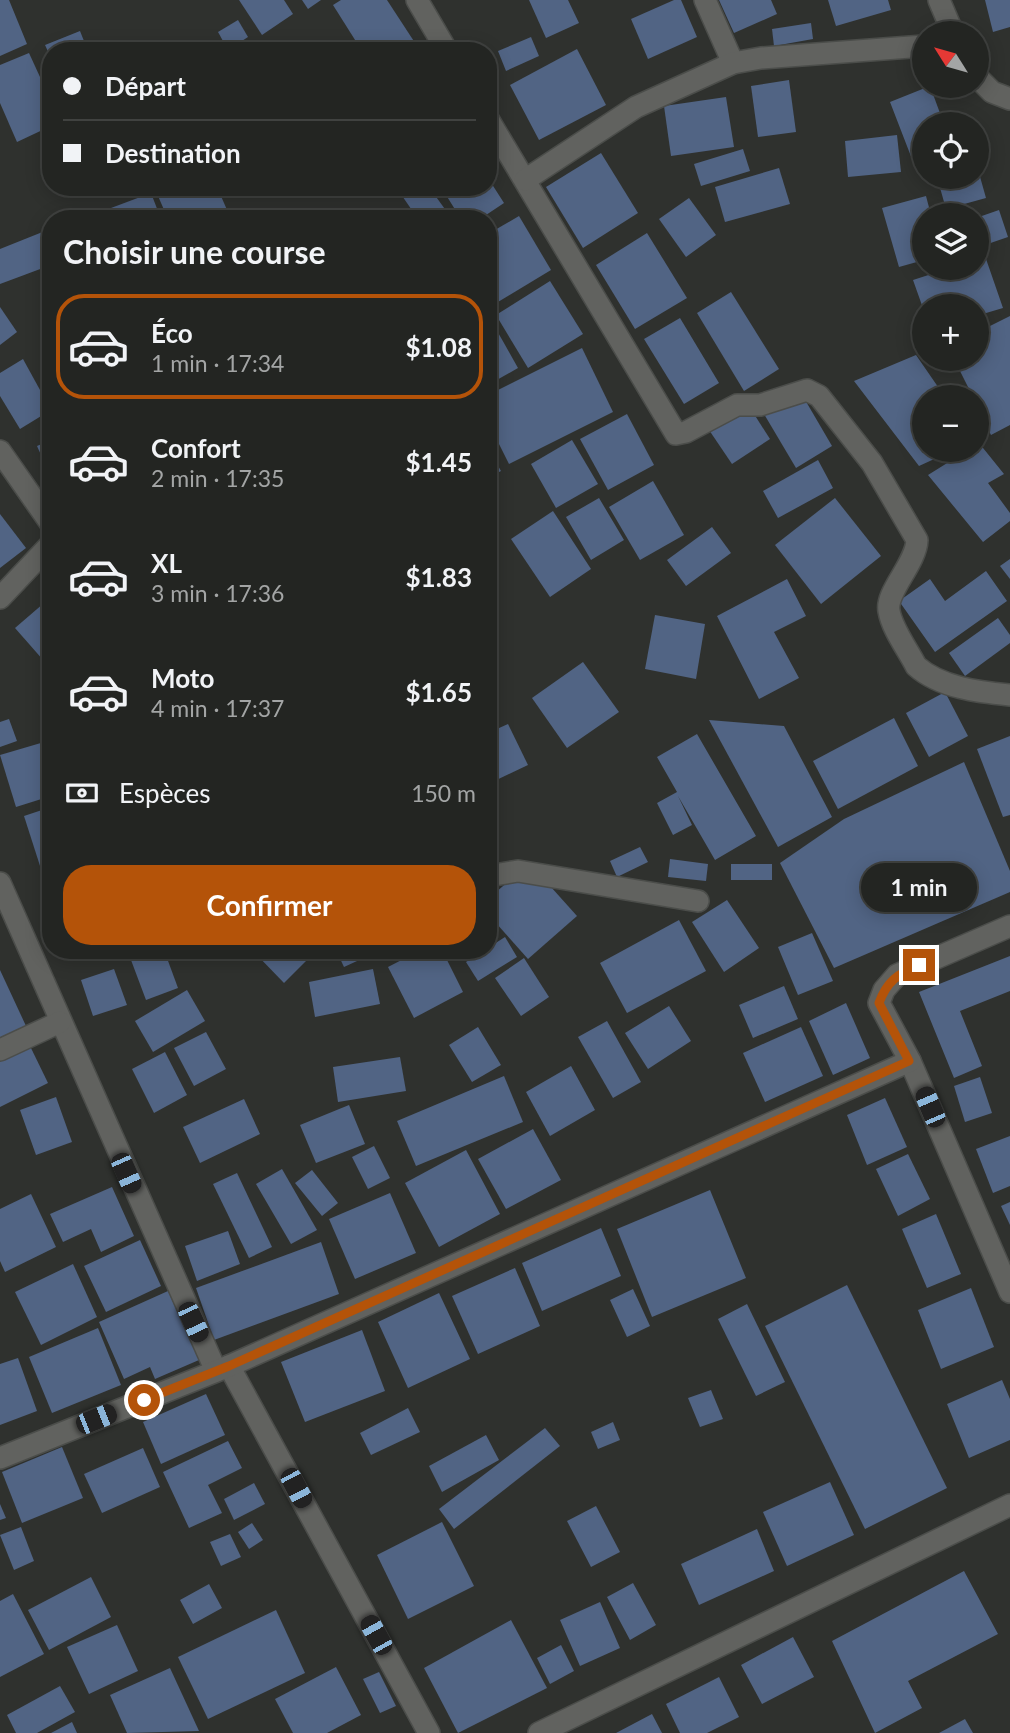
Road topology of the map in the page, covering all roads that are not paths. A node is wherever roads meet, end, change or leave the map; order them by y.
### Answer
1 (417, 0) edge
2 (705, 0) edge
3 (939, 0) edge
4 (948, 21) edge
5 (442, 42) edge
6 (912, 47) edge
7 (733, 63) junction
8 (989, 89) edge
9 (1010, 99) edge
10 (497, 133) edge
11 (525, 180) junction
12 (0, 451) edge
13 (42, 511) edge
14 (42, 554) edge
15 (0, 598) edge
16 (1010, 695) edge
17 (497, 874) edge
18 (0, 883) edge
19 (698, 901) dead end
20 (1010, 926) edge
21 (60, 1022) junction
22 (0, 1050) edge
23 (909, 1061) junction
24 (1010, 1292) edge
25 (223, 1369) junction
26 (0, 1458) edge
27 (1010, 1505) edge
28 (429, 1733) edge
29 (539, 1733) edge

1 - 5 street
2 - 7 street
3 - 4 street
6 - 7 street
7 - 11 street
8 - 9 street
10 - 11 street
11 - 16 street
12 - 13 street
14 - 15 street
17 - 19 street
18 - 21 street
20 - 23 street
21 - 22 street
21 - 25 street
23 - 24 street
23 - 25 street
25 - 26 street
25 - 28 street
27 - 29 street

